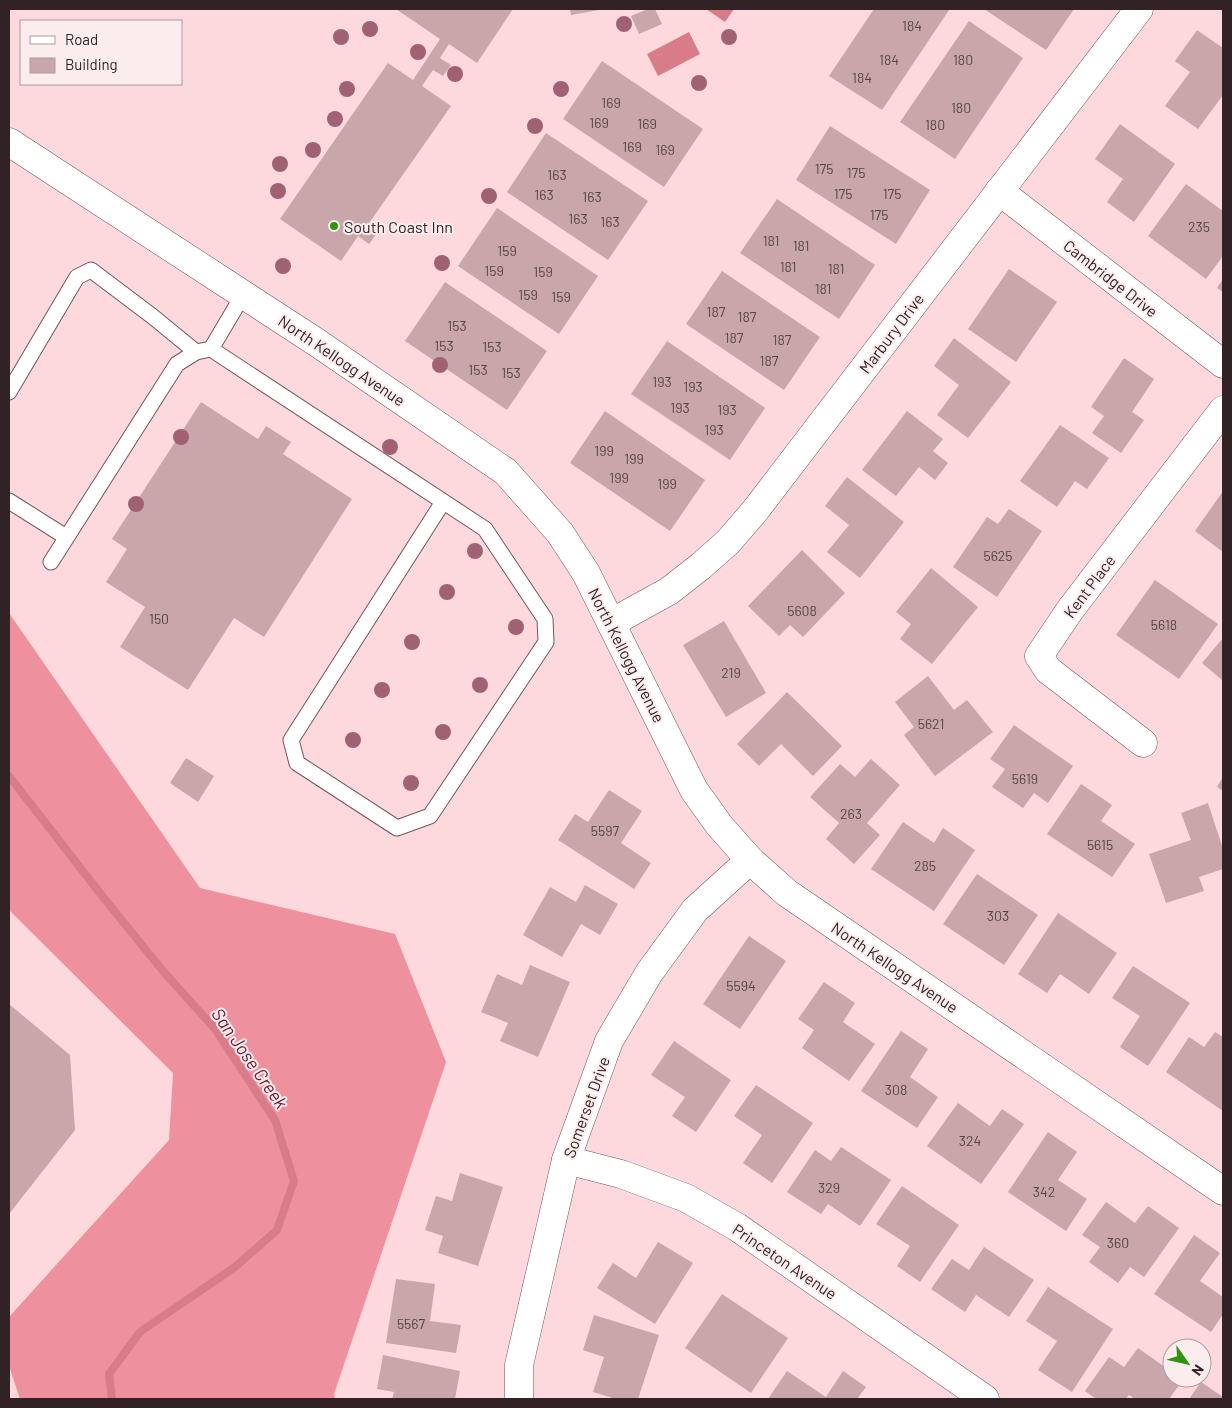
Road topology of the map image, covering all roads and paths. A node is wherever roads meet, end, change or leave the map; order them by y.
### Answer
1 (1139, 9) edge
2 (9, 142) edge
3 (999, 191) junction
4 (244, 295) junction
5 (211, 348) junction
6 (196, 352) junction
7 (1223, 364) edge
8 (9, 392) edge
9 (1223, 410) edge
10 (9, 501) edge
11 (443, 502) junction
12 (66, 537) junction
13 (51, 562) dead end
14 (611, 622) junction
15 (1143, 743) dead end
16 (750, 860) junction
17 (566, 1160) junction
18 (1223, 1191) edge
19 (519, 1399) edge
20 (985, 1399) edge

1 - 3 street, Marbury Drive
2 - 4 street, North Kellogg Avenue
3 - 7 street, Cambridge Drive
3 - 14 street, Marbury Drive
4 - 5 lane
4 - 14 street, North Kellogg Avenue
5 - 6 lane
5 - 11 lane
6 - 8 lane
6 - 12 lane
9 - 15 street, Kent Place
10 - 12 lane
11 - 11 lane
12 - 13 lane
14 - 16 street, North Kellogg Avenue
16 - 17 street, Somerset Drive
16 - 18 street, North Kellogg Avenue
17 - 19 street, Somerset Drive
17 - 20 street, Princeton Avenue

